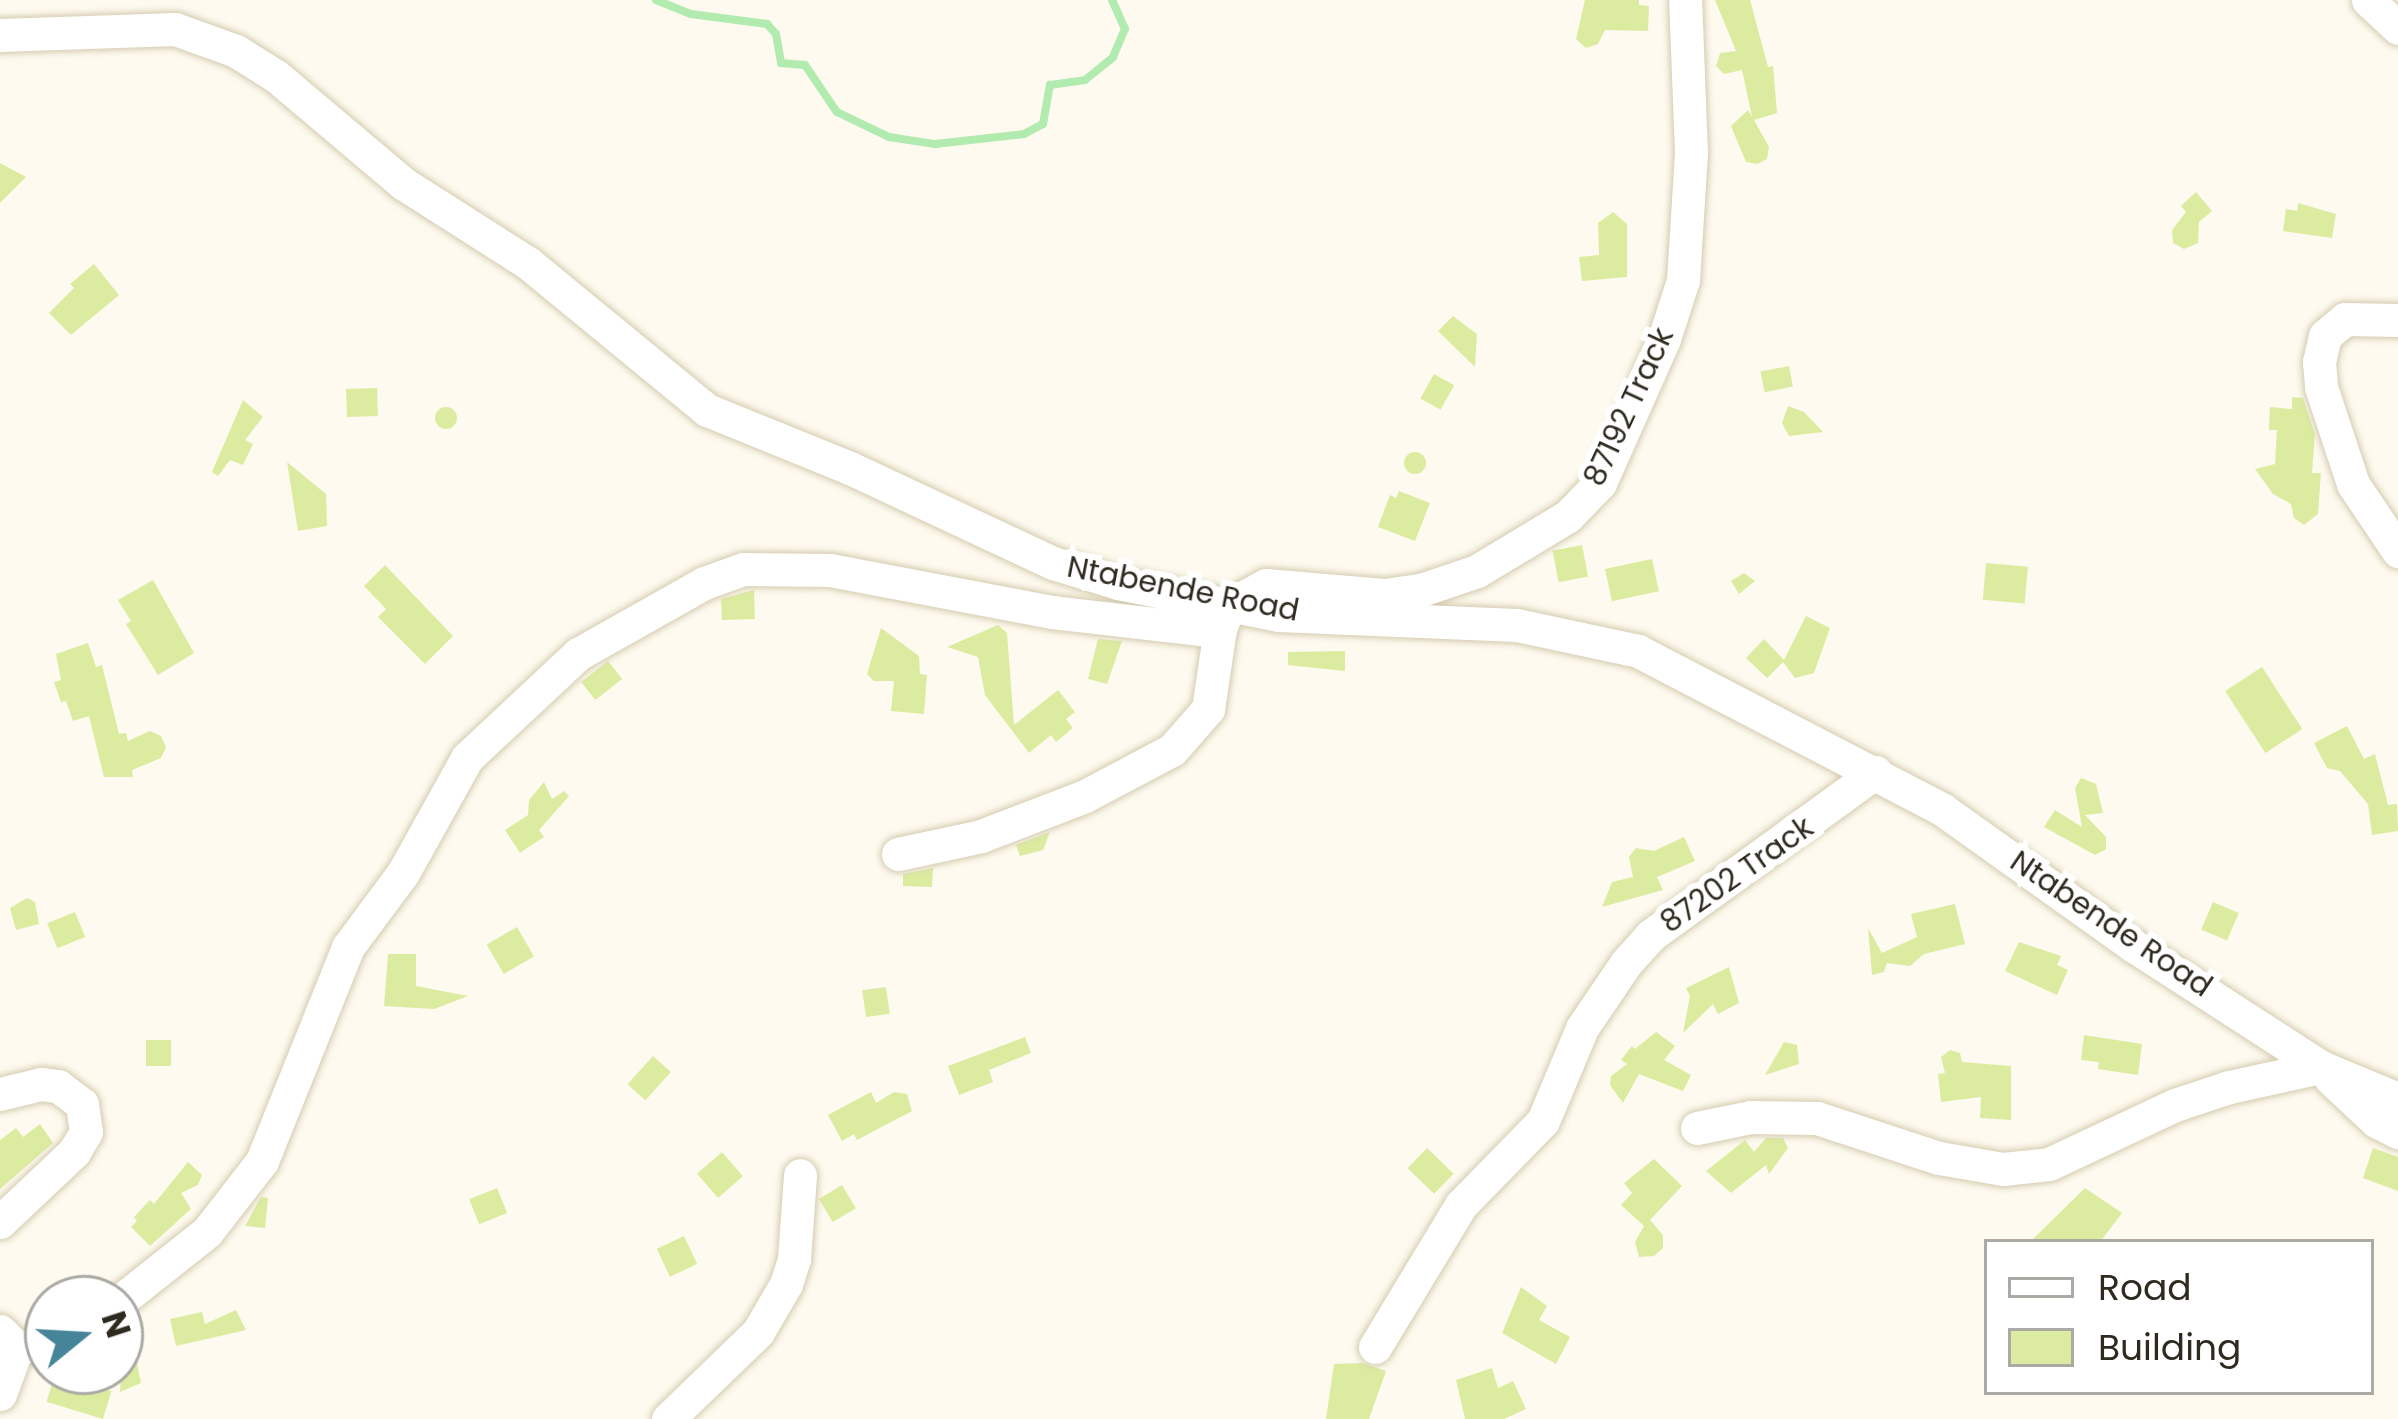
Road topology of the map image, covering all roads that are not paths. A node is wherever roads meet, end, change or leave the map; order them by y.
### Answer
1 (1685, 0) edge
2 (2368, 0) edge
3 (2398, 28) edge
4 (0, 35) edge
5 (2398, 320) edge
6 (2398, 551) edge
7 (1225, 617) junction
8 (1876, 772) junction
9 (898, 854) dead end
10 (2321, 1067) junction
11 (0, 1094) edge
12 (2398, 1099) edge
13 (1697, 1128) dead end
14 (2398, 1132) edge
15 (800, 1175) dead end
16 (0, 1222) edge
17 (144, 1282) edge
18 (22, 1341) edge
19 (1375, 1347) dead end
20 (0, 1394) edge
21 (668, 1419) edge

1 - 7 street, 87192 Track
2 - 3 street
4 - 7 street, Ntabende Road
5 - 6 street
7 - 8 street, Ntabende Road
7 - 9 street
7 - 17 street
8 - 10 street, Ntabende Road
8 - 19 street, 87202 Track
10 - 12 street, Ntabende Road
10 - 13 street
10 - 14 street
11 - 16 street
15 - 21 street
18 - 20 street

